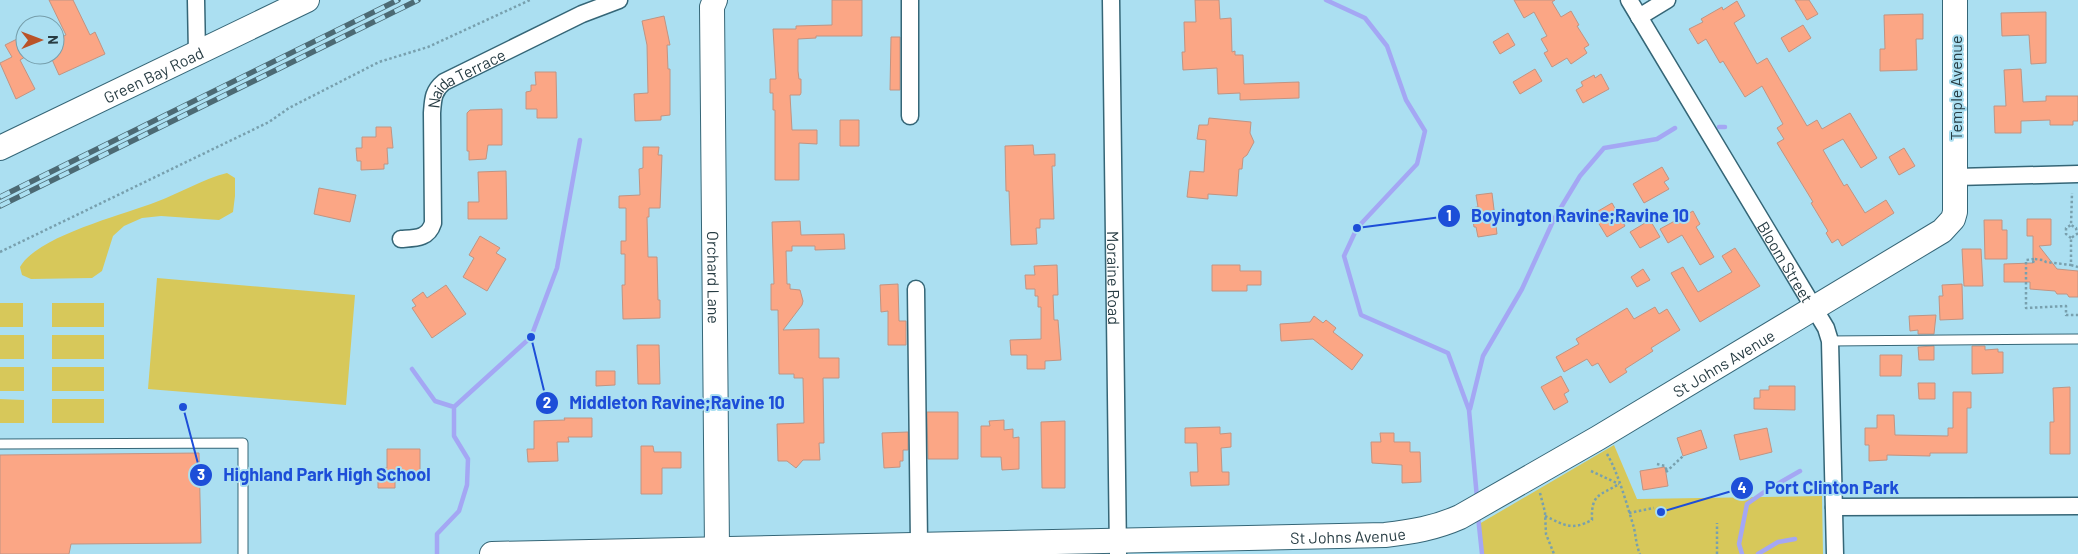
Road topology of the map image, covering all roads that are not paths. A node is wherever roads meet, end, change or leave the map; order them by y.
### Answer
1 (196, 0) edge
2 (307, 0) edge
3 (619, 0) edge
4 (715, 0) edge
5 (910, 0) edge
6 (1111, 0) edge
7 (1629, 0) edge
8 (1667, 0) edge
9 (1955, 0) edge
10 (1639, 17) junction
11 (197, 54) junction
12 (910, 116) dead end
13 (0, 148) edge
14 (2078, 174) edge
15 (1956, 177) junction
16 (401, 239) dead end
17 (916, 289) dead end
18 (1814, 309) junction
19 (2078, 339) edge
20 (1830, 341) junction
21 (0, 444) edge
22 (2078, 506) edge
23 (1834, 507) junction
24 (920, 544) junction
25 (1117, 547) edge
26 (717, 551) edge
27 (243, 554) edge
28 (492, 554) edge
29 (1835, 554) edge

1 - 11 street
2 - 11 street, Green Bay Road
3 - 16 street, Naida Terrace
4 - 26 street, Orchard Lane
5 - 12 street
6 - 25 street, Moraine Road
7 - 10 street, Bloom Street
8 - 10 street
9 - 15 street, Temple Avenue
10 - 18 street, Bloom Street
11 - 13 street, Green Bay Road
14 - 15 street
15 - 18 street, St Johns Avenue
17 - 24 street
18 - 20 street, Bloom Street
18 - 25 street, St Johns Avenue
19 - 20 lane
20 - 23 street, Bloom Street
21 - 27 lane
22 - 23 street
23 - 29 street, Bloom Street
24 - 25 street, St Johns Avenue
24 - 26 street, St Johns Avenue
26 - 28 street, St Johns Avenue

